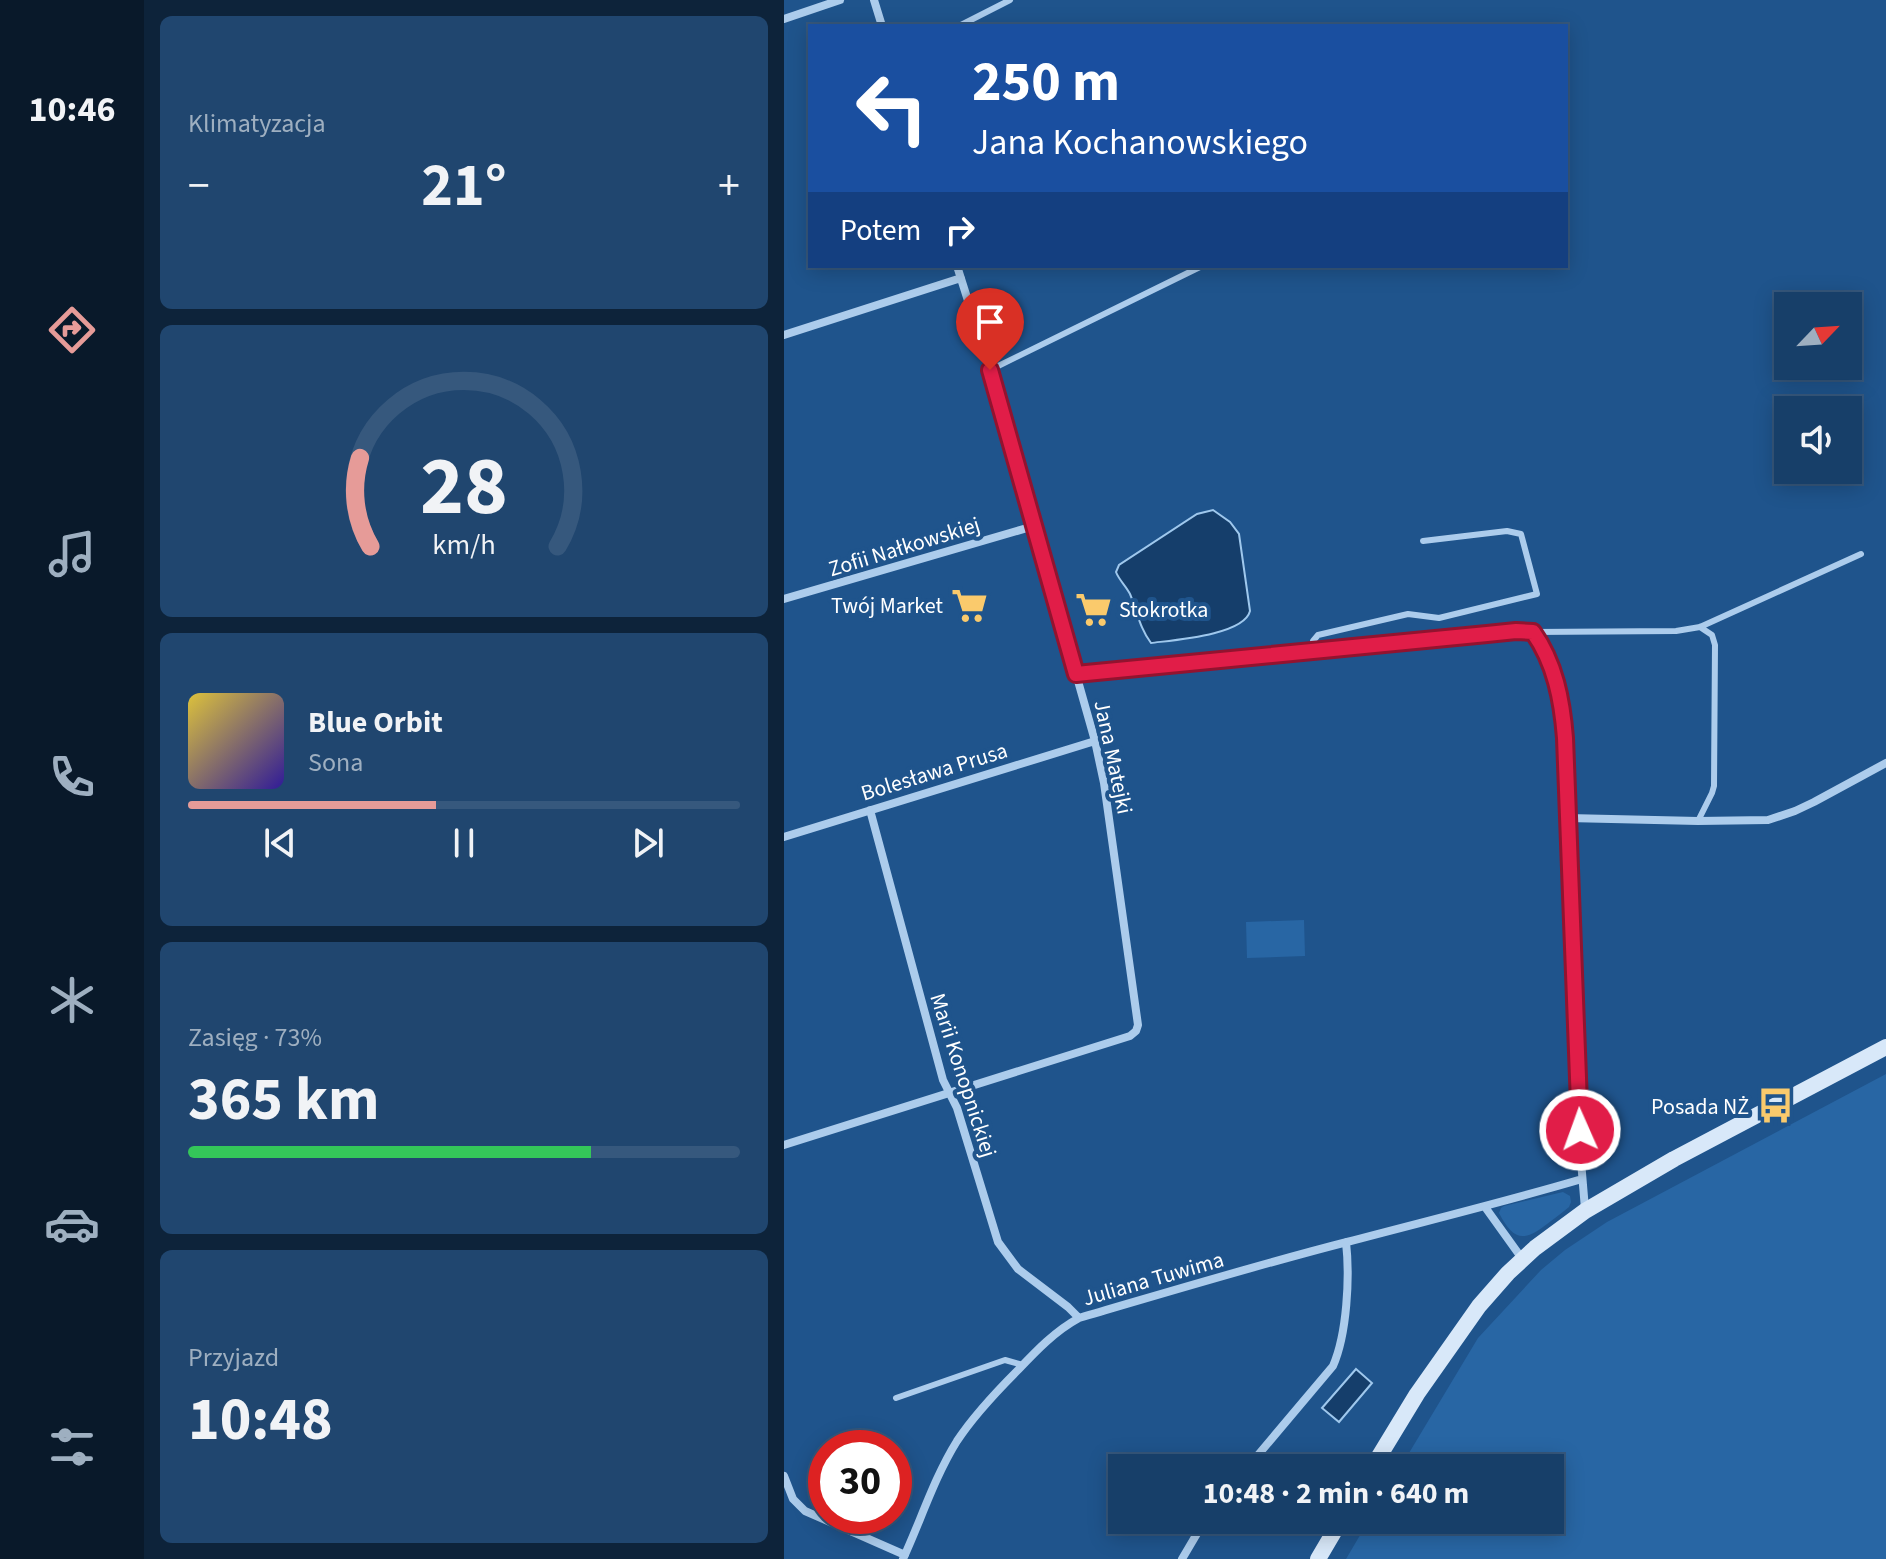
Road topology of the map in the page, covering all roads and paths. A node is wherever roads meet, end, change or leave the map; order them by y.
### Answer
1 (840, 0) edge
2 (874, 0) edge
3 (1010, 0) edge
4 (784, 19) edge
5 (881, 24) edge
6 (963, 24) edge
7 (958, 268) edge
8 (1198, 268) edge
9 (961, 278) junction
10 (784, 335) edge
11 (990, 370) junction
12 (1034, 526) junction
13 (1423, 541) dead end
14 (1861, 554) dead end
15 (784, 599) edge
16 (1700, 627) junction
17 (1533, 632) junction
18 (1314, 651) junction
19 (1076, 674) junction
20 (1095, 741) junction
21 (1886, 763) edge
22 (870, 810) junction
23 (1568, 818) junction
24 (1698, 821) junction
25 (784, 837) edge
26 (1886, 1047) edge
27 (950, 1093) junction
28 (784, 1145) edge
29 (1582, 1179) junction
30 (1485, 1207) junction
31 (1585, 1211) junction
32 (1346, 1242) junction
33 (1523, 1260) junction
34 (1079, 1318) junction
35 (1023, 1365) junction
36 (896, 1398) dead end
37 (1259, 1454) edge
38 (1380, 1454) edge
39 (784, 1476) edge
40 (1197, 1534) edge
41 (1333, 1534) edge
42 (904, 1557) edge
43 (1182, 1559) edge
44 (1318, 1559) edge

1 - 4 street
2 - 5 street
3 - 6 lane
7 - 9 street, Jana Matejki
8 - 11 lane
9 - 10 street
9 - 11 street, Jana Matejki
11 - 12 street, Jana Matejki
12 - 15 street, Zofii Nałkowskiej
12 - 19 street, Jana Matejki
13 - 18 lane
14 - 16 lane
16 - 17 lane
16 - 24 lane
17 - 18 street
17 - 23 street
18 - 19 street
19 - 20 street, Jana Matejki
20 - 22 street, Bolesława Prusa
20 - 27 street, Jana Matejki
21 - 24 street
22 - 25 street, Bolesława Prusa
22 - 27 street, Marii Konopnickiej
23 - 24 street
23 - 29 street
26 - 31 main road
27 - 28 street
27 - 34 street, Marii Konopnickiej
29 - 30 street, Juliana Tuwima
29 - 31 street
30 - 32 street, Juliana Tuwima
30 - 33 street
31 - 33 main road
32 - 34 street, Juliana Tuwima
32 - 37 street
33 - 38 main road
34 - 35 street, Juliana Tuwima
35 - 36 lane
35 - 42 street, Juliana Tuwima
39 - 42 street
40 - 43 street
41 - 44 main road

